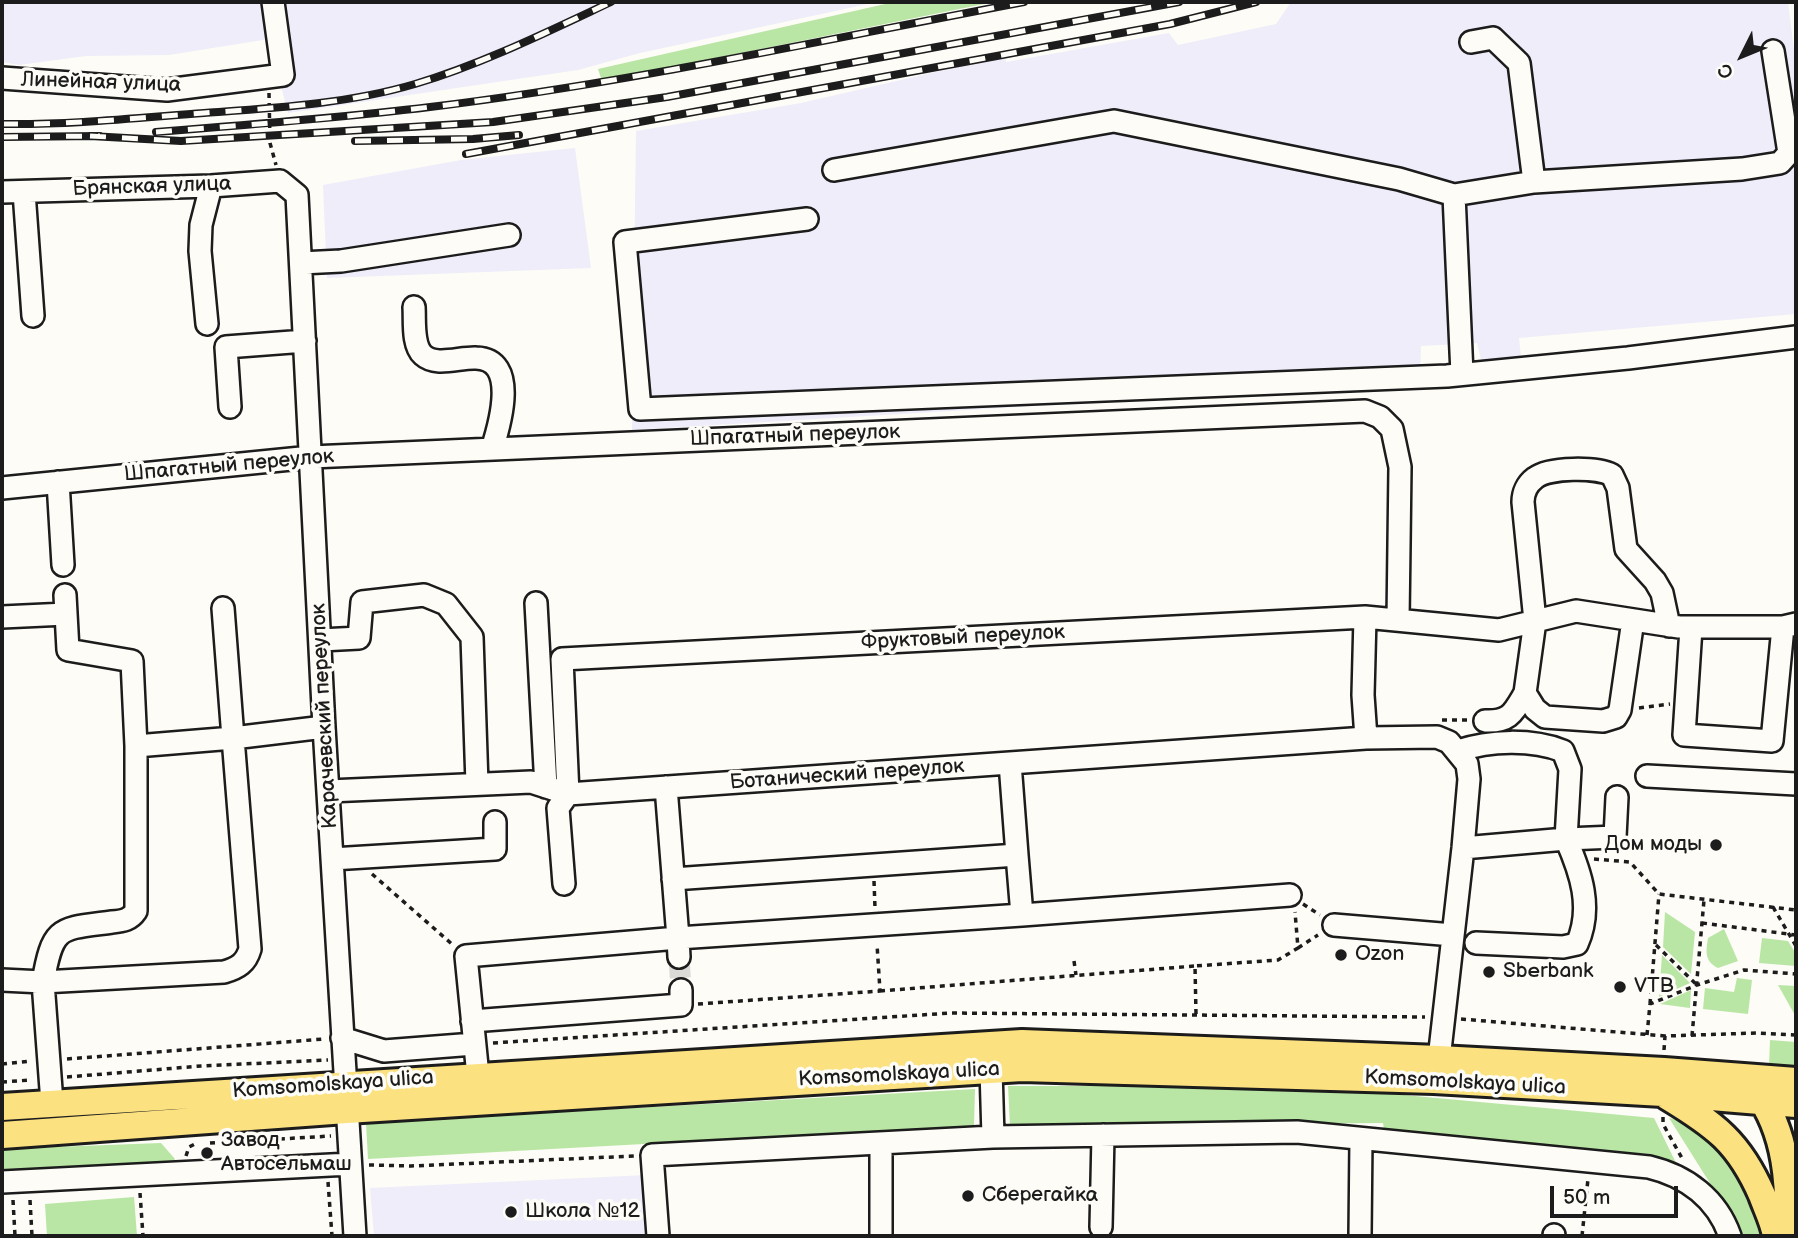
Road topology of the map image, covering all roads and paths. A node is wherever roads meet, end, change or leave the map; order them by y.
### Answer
1 (273, 2) edge
2 (1471, 42) dead end
3 (1773, 51) dead end
4 (276, 76) junction
5 (2, 79) edge
6 (834, 170) dead end
7 (280, 181) junction
8 (1534, 182) junction
9 (211, 186) junction
10 (2, 192) edge
11 (24, 192) junction
12 (1454, 195) junction
13 (807, 219) dead end
14 (509, 235) dead end
15 (301, 264) junction
16 (414, 307) dead end
17 (33, 316) dead end
18 (207, 324) dead end
19 (1796, 337) edge
20 (305, 341) junction
21 (1462, 374) junction
22 (230, 407) dead end
23 (492, 449) junction
24 (311, 457) junction
25 (58, 482) junction
26 (2, 488) edge
27 (63, 565) dead end
28 (536, 603) dead end
29 (223, 608) dead end
30 (2, 617) edge
31 (1364, 617) junction
32 (1398, 620) junction
33 (1633, 620) junction
34 (1535, 621) junction
35 (1789, 625) edge
36 (1668, 626) junction
37 (1691, 628) junction
38 (321, 640) junction
39 (1525, 694) junction
40 (1686, 703) junction
41 (1620, 710) junction
42 (1485, 721) dead end
43 (324, 727) junction
44 (233, 738) junction
45 (1366, 738) junction
46 (136, 746) junction
47 (1458, 751) junction
48 (1010, 763) junction
49 (1647, 776) dead end
50 (477, 784) junction
51 (1796, 784) edge
52 (545, 787) junction
53 (666, 787) junction
54 (329, 791) junction
55 (568, 794) junction
56 (1617, 797) dead end
57 (495, 822) dead end
58 (1463, 848) junction
59 (1570, 848) junction
60 (1017, 855) junction
61 (343, 858) junction
62 (873, 865) junction
63 (673, 878) junction
64 (564, 884) dead end
65 (1659, 894) junction
66 (1292, 897) junction
67 (1704, 900) junction
68 (1773, 907) junction
69 (1796, 910) edge
70 (1022, 915) junction
71 (1702, 923) junction
72 (876, 925) junction
73 (1334, 925) junction
74 (1789, 934) junction
75 (1452, 935) junction
76 (1796, 935) edge
77 (1476, 943) dead end
78 (1655, 944) junction
79 (1796, 946) edge
80 (679, 948) junction
81 (1298, 948) junction
82 (466, 956) junction
83 (1074, 961) dead end
84 (1195, 966) junction
85 (1796, 974) edge
86 (1076, 975) junction
87 (2, 980) edge
88 (43, 982) junction
89 (1697, 985) junction
90 (880, 992) junction
91 (681, 997) joint
92 (1650, 1004) junction
93 (1196, 1014) dead end
94 (472, 1021) junction
95 (1647, 1035) dead end
96 (1692, 1036) dead end
97 (342, 1038) junction
98 (474, 1044) junction
99 (1438, 1059) junction
100 (2, 1064) edge
101 (991, 1069) junction
102 (478, 1076) junction
103 (1744, 1077) junction
104 (51, 1081) junction
105 (1796, 1081) edge
106 (2, 1082) edge
107 (1663, 1093) junction
108 (345, 1097) junction
109 (1764, 1101) junction
110 (1796, 1104) edge
111 (2, 1107) edge
112 (2, 1135) edge
113 (1103, 1135) junction
114 (993, 1138) junction
115 (1361, 1139) junction
116 (881, 1143) junction
117 (652, 1155) junction
118 (1591, 1160) junction
119 (349, 1164) junction
120 (327, 1165) junction
121 (187, 1172) junction
122 (139, 1175) junction
123 (2, 1182) edge
124 (30, 1197) dead end
125 (2, 1200) edge
126 (1101, 1227) dead end
127 (15, 1236) edge
128 (32, 1236) edge
129 (143, 1236) edge
130 (332, 1236) edge
131 (355, 1236) edge
132 (658, 1236) edge
133 (881, 1236) edge
134 (1360, 1236) edge
135 (1582, 1236) edge
136 (1730, 1236) edge
137 (1776, 1236) edge
138 (1788, 1236) edge

1 - 4 street
2 - 8 street
3 - 8 street
4 - 5 street, Линейная улица
4 - 7 path
6 - 12 street
7 - 9 street, Брянская улица
7 - 15 street, Карачевский переулок
8 - 12 street
9 - 11 street, Брянская улица
9 - 18 street
10 - 11 street, Брянская улица
11 - 17 street
12 - 21 street
13 - 21 street
14 - 15 street
15 - 20 street, Карачевский переулок
16 - 23 street
19 - 21 street
20 - 22 street
20 - 24 street, Карачевский переулок
23 - 24 street, Шпагатный переулок
23 - 32 street, Шпагатный переулок
24 - 25 street, Шпагатный переулок
24 - 38 street, Карачевский переулок
25 - 26 street, Шпагатный переулок
25 - 27 street
28 - 52 street
29 - 44 street
30 - 46 street
31 - 32 street, Фруктовый переулок
31 - 45 street
31 - 55 street, Фруктовый переулок
32 - 34 street, Фруктовый переулок
33 - 34 street
33 - 36 street
33 - 41 street
34 - 36 street
34 - 39 street
35 - 37 street
35 - 40 street
36 - 37 street
37 - 40 street
38 - 43 street, Карачевский переулок
38 - 50 street
39 - 41 street
39 - 42 street
40 - 41 path
43 - 44 street
43 - 54 street, Карачевский переулок
44 - 46 street
44 - 88 street
45 - 47 street, Ботанический переулок
45 - 48 street, Ботанический переулок
46 - 88 street
47 - 58 street
47 - 59 street
48 - 53 street, Ботанический переулок
48 - 60 street
49 - 51 street
50 - 52 street, Ботанический переулок
50 - 54 street, Ботанический переулок
52 - 55 street, Ботанический переулок
53 - 55 street, Ботанический переулок
53 - 63 street
54 - 61 street, Карачевский переулок
55 - 64 street
56 - 59 street
57 - 61 street
58 - 59 street
58 - 75 street
59 - 65 path
59 - 77 street
60 - 62 street
60 - 70 street
61 - 82 path
61 - 97 street, Карачевский переулок
62 - 63 street
62 - 72 path
63 - 80 street
65 - 67 path
65 - 78 path
66 - 70 street
66 - 73 path
66 - 81 path
67 - 68 path
67 - 71 path
68 - 69 path
68 - 74 path
70 - 72 street
71 - 74 path
71 - 89 path
72 - 80 street
72 - 90 path
73 - 75 street
73 - 81 path
74 - 76 path
74 - 79 path
75 - 99 street
78 - 89 path
78 - 92 path
80 - 82 street
81 - 84 path
82 - 94 street
83 - 86 path
84 - 86 path
84 - 93 path
85 - 89 path
86 - 90 path
87 - 88 street
88 - 104 street
89 - 92 path
89 - 96 path
90 - 91 path
91 - 94 street
92 - 95 path
94 - 98 street
97 - 98 street
97 - 104 path
97 - 108 street, Карачевский переулок
98 - 102 street
99 - 102 main road, Komsomolskaya ulica
99 - 103 main road, Komsomolskaya ulica
100 - 104 path
101 - 107 main road, Komsomolskaya ulica
101 - 108 main road, Komsomolskaya ulica
101 - 114 street
102 - 108 main road, Komsomolskaya ulica
103 - 105 main road, Komsomolskaya ulica
103 - 109 main road
104 - 106 path
104 - 108 main road, Komsomolskaya ulica
104 - 108 path
104 - 111 main road, Komsomolskaya ulica
107 - 109 main road, Komsomolskaya ulica
107 - 137 main road
108 - 112 main road, Komsomolskaya ulica
108 - 119 street, Карачевский переулок
108 - 121 path
109 - 110 main road, Komsomolskaya ulica
109 - 138 main road
113 - 114 street
113 - 115 street
113 - 126 street
114 - 116 street
115 - 118 street
115 - 134 street
116 - 117 street
116 - 133 street
117 - 119 path
117 - 132 street
118 - 135 path
118 - 136 street
119 - 120 street
119 - 131 street, Карачевский переулок
120 - 121 street
120 - 130 path
121 - 122 street
122 - 123 street
122 - 129 path
124 - 128 path
125 - 127 path

